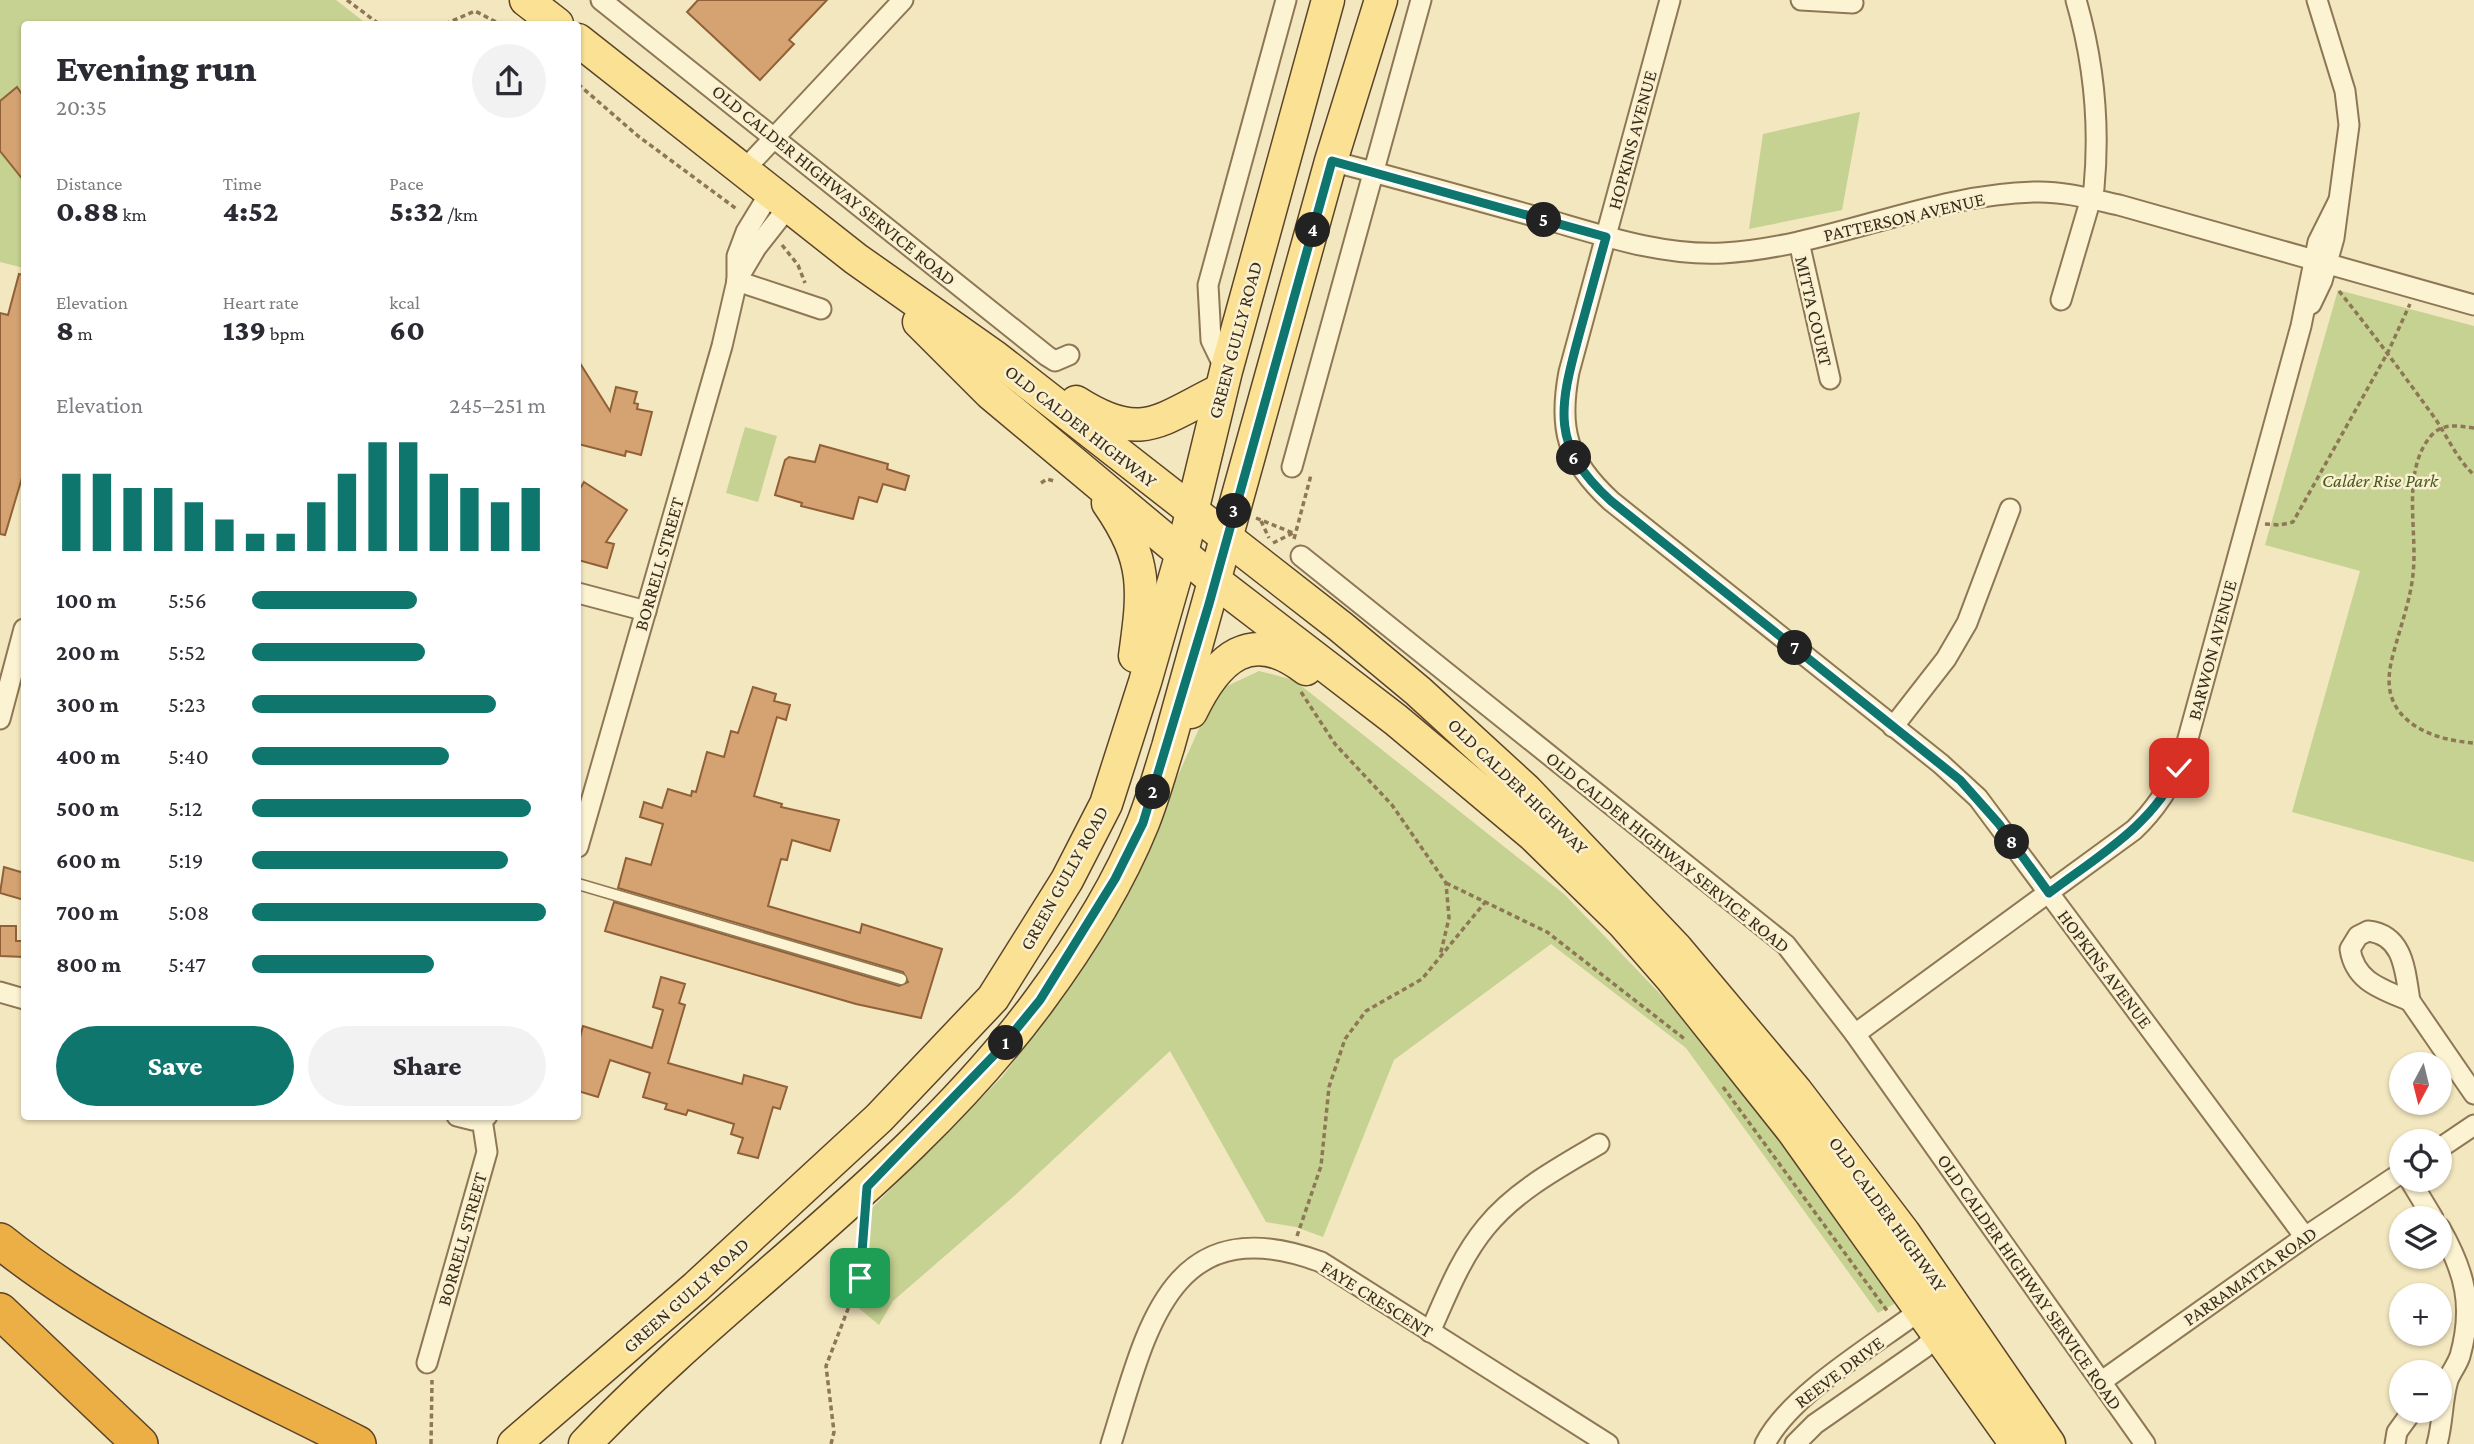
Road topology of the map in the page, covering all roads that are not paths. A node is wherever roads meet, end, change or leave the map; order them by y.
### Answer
1 (526, 0) edge
2 (601, 0) edge
3 (903, 0) edge
4 (1286, 0) edge
5 (1328, 0) edge
6 (1381, 0) edge
7 (1421, 0) edge
8 (1670, 0) edge
9 (1801, 0) edge
10 (2076, 0) edge
11 (2316, 0) edge
12 (1853, 3) dead end
13 (553, 21) edge
14 (581, 42) edge
15 (773, 136) junction
16 (1332, 161) junction
17 (744, 170) junction
18 (1373, 172) junction
19 (780, 198) junction
20 (2090, 199) junction
21 (1606, 237) junction
22 (1799, 242) junction
23 (856, 259) junction
24 (2320, 263) junction
25 (737, 281) junction
26 (2061, 300) dead end
27 (2474, 305) edge
28 (814, 307) road end
29 (1069, 355) dead end
30 (995, 357) junction
31 (1830, 379) dead end
32 (1224, 381) junction
33 (1294, 460) road end
34 (1090, 477) junction
35 (2010, 509) dead end
36 (1190, 511) junction
37 (1227, 541) junction
38 (1298, 549) road end
39 (1182, 553) junction
40 (1215, 581) junction
41 (581, 594) edge
42 (646, 611) junction
43 (21, 640) edge
44 (0, 719) edge
45 (1893, 727) junction
46 (1121, 762) junction
47 (1155, 787) junction
48 (1533, 835) junction
49 (581, 837) edge
50 (581, 885) edge
51 (2049, 893) junction
52 (901, 979) dead end
53 (0, 992) edge
54 (21, 998) edge
55 (2410, 1001) dead end
56 (1855, 1034) junction
57 (2474, 1094) edge
58 (485, 1120) edge
59 (2474, 1125) edge
60 (2452, 1140) edge
61 (1599, 1143) dead end
62 (2389, 1181) edge
63 (2305, 1237) junction
64 (0, 1241) edge
65 (2452, 1250) edge
66 (0, 1311) edge
67 (1930, 1319) junction
68 (1430, 1332) junction
69 (427, 1363) road end
70 (2452, 1370) edge
71 (2102, 1381) junction
72 (2404, 1423) edge
73 (2443, 1423) edge
74 (139, 1444) edge
75 (358, 1444) edge
76 (514, 1444) edge
77 (585, 1444) edge
78 (1111, 1444) edge
79 (1608, 1444) edge
80 (1765, 1444) edge
81 (1795, 1444) edge
82 (2016, 1444) edge
83 (2049, 1444) edge
84 (2144, 1444) edge
85 (2395, 1444) edge
86 (2437, 1444) edge

1 - 13 main road
2 - 15 street, OLD CALDER HIGHWAY SERVICE ROAD
3 - 15 street
4 - 32 street
5 - 32 main road, GREEN GULLY ROAD
6 - 16 main road, GREEN GULLY ROAD
7 - 18 street
8 - 21 street, HOPKINS AVENUE
9 - 12 street
10 - 20 street
11 - 24 street, BARWON AVENUE
14 - 17 main road, OLD CALDER HIGHWAY
15 - 17 street
15 - 29 street, OLD CALDER HIGHWAY SERVICE ROAD
16 - 18 street, PATTERSON AVENUE
16 - 37 main road, GREEN GULLY ROAD
17 - 19 main road, OLD CALDER HIGHWAY
18 - 21 street, PATTERSON AVENUE
18 - 33 street
19 - 23 main road, OLD CALDER HIGHWAY
19 - 25 street, BORRELL STREET
20 - 22 street, PATTERSON AVENUE
20 - 24 street, PATTERSON AVENUE
20 - 26 street
21 - 22 street, PATTERSON AVENUE
21 - 45 street, HOPKINS AVENUE
22 - 31 street, MITTA COURT
23 - 30 main road, OLD CALDER HIGHWAY
23 - 34 main road, OLD CALDER HIGHWAY
24 - 27 street, PATTERSON AVENUE
24 - 51 street, BARWON AVENUE
25 - 28 street
25 - 42 street, BORRELL STREET
30 - 32 main road
30 - 36 main road, OLD CALDER HIGHWAY
32 - 36 main road, GREEN GULLY ROAD
34 - 39 main road, OLD CALDER HIGHWAY
34 - 46 main road
35 - 45 street
36 - 37 main road, OLD CALDER HIGHWAY
36 - 39 main road, GREEN GULLY ROAD
37 - 40 main road, GREEN GULLY ROAD
37 - 67 main road, OLD CALDER HIGHWAY
38 - 56 street, OLD CALDER HIGHWAY SERVICE ROAD
39 - 40 main road, OLD CALDER HIGHWAY
39 - 46 main road, GREEN GULLY ROAD
40 - 47 main road, GREEN GULLY ROAD
40 - 48 main road, OLD CALDER HIGHWAY
41 - 42 street
42 - 49 street, BORRELL STREET
43 - 44 street
45 - 51 street, HOPKINS AVENUE
46 - 76 main road, GREEN GULLY ROAD
47 - 48 main road
47 - 77 main road, GREEN GULLY ROAD
48 - 67 main road, OLD CALDER HIGHWAY
50 - 52 lane
51 - 56 street, BARWON AVENUE
51 - 63 street, HOPKINS AVENUE
53 - 54 street
55 - 57 street
56 - 71 street, OLD CALDER HIGHWAY SERVICE ROAD
58 - 69 street, BORRELL STREET
59 - 60 street
61 - 68 street
62 - 63 street, PARRAMATTA ROAD
63 - 71 street, PARRAMATTA ROAD
64 - 75 highway
65 - 70 street
66 - 74 highway
67 - 80 street, REEVE DRIVE
67 - 81 street, REEVE DRIVE
67 - 82 main road, OLD CALDER HIGHWAY
67 - 83 main road, OLD CALDER HIGHWAY
68 - 78 street, FAYE CRESCENT
68 - 79 street, FAYE CRESCENT
71 - 84 street, OLD CALDER HIGHWAY SERVICE ROAD
72 - 85 street
73 - 86 street

